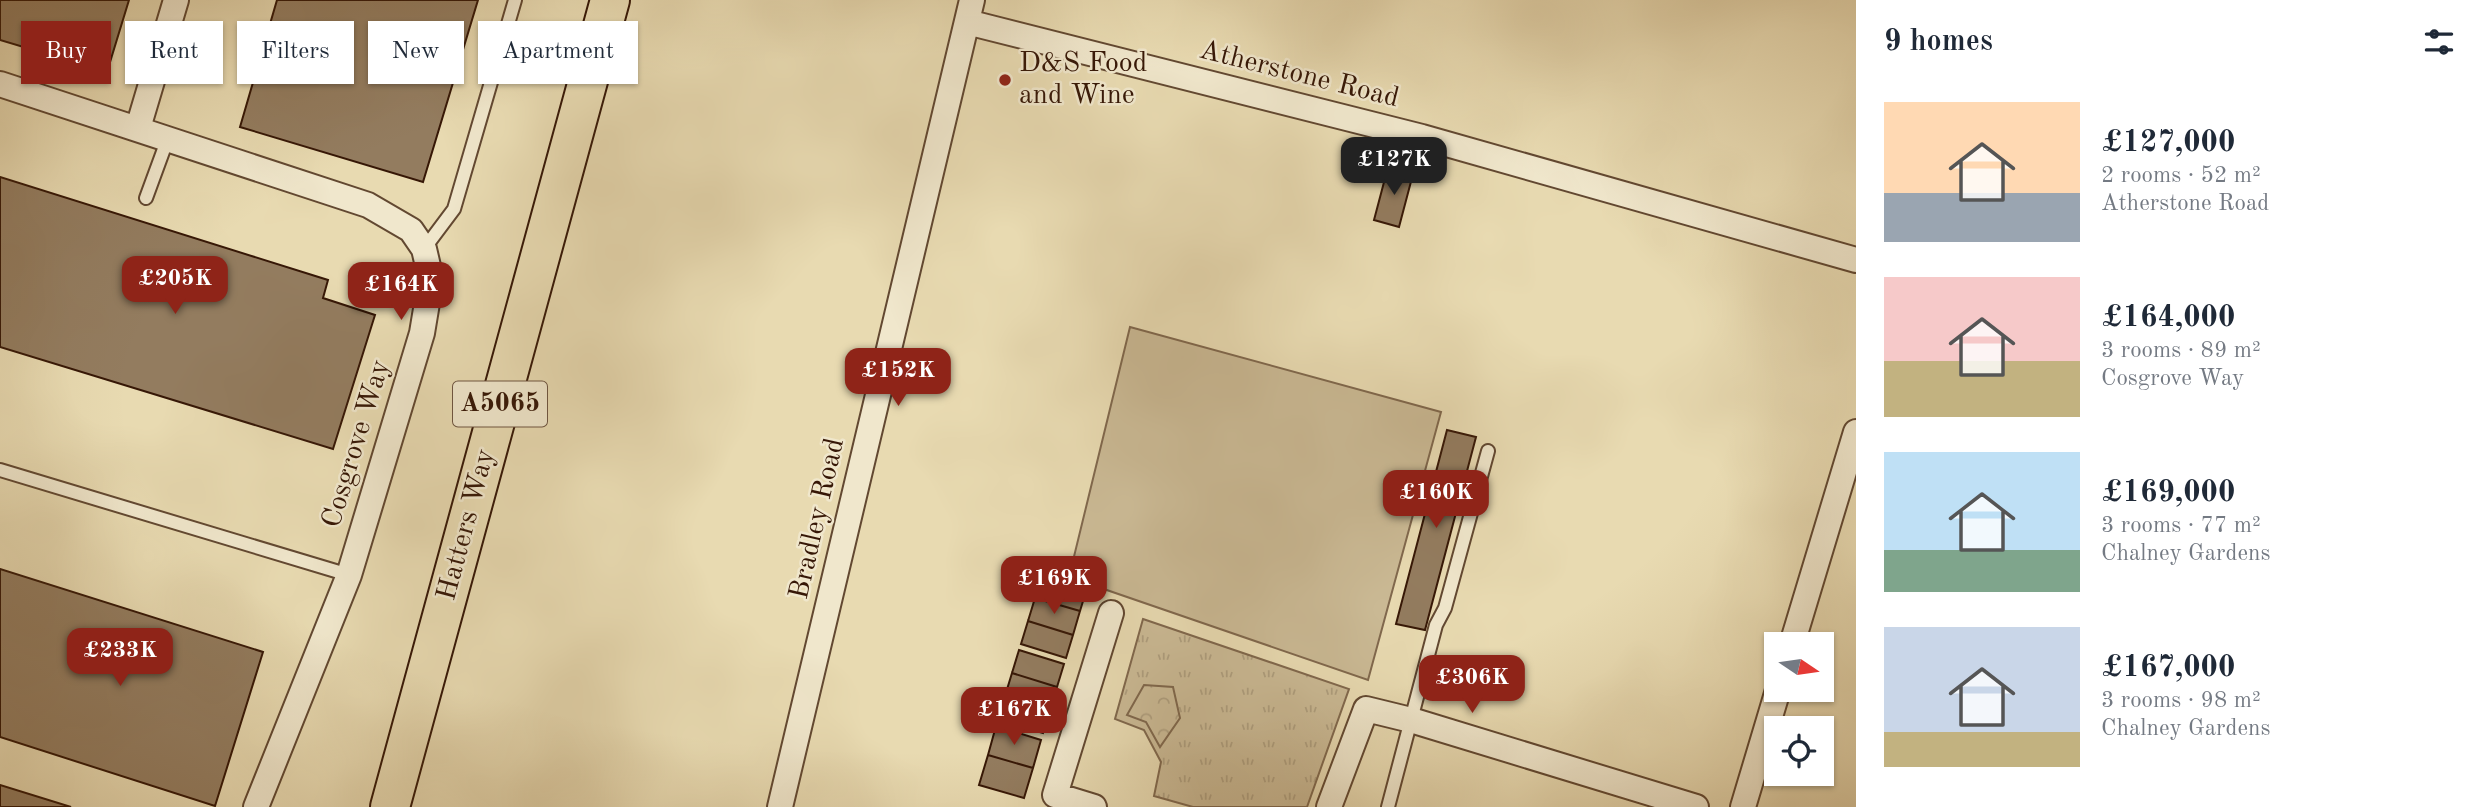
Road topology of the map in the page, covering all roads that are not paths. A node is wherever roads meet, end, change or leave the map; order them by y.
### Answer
1 (176, 0) edge
2 (515, 0) edge
3 (610, 0) edge
4 (970, 11) edge
5 (0, 84) edge
6 (138, 128) junction
7 (168, 138) junction
8 (146, 198) dead end
9 (424, 248) junction
10 (1856, 260) edge
11 (1856, 432) edge
12 (1488, 452) dead end
13 (0, 470) edge
14 (349, 575) junction
15 (1111, 613) dead end
16 (1796, 632) edge
17 (1775, 702) edge
18 (1410, 720) junction
19 (1051, 801) edge
20 (256, 807) edge
21 (390, 807) edge
22 (780, 807) edge
23 (1094, 807) edge
24 (1329, 807) edge
25 (1388, 807) edge
26 (1696, 807) edge
27 (1744, 807) edge

1 - 6 street
2 - 9 lane
3 - 21 main road, Hatters Way / A5065
4 - 10 street, Atherstone Road
4 - 22 street, Bradley Road
5 - 6 street
6 - 7 street
7 - 8 lane
7 - 9 street
9 - 14 street, Cosgrove Way
11 - 16 street
12 - 18 lane
13 - 14 lane
14 - 20 street, Cosgrove Way
15 - 19 street
17 - 27 street
18 - 24 street
18 - 25 lane
18 - 26 street
19 - 23 street

